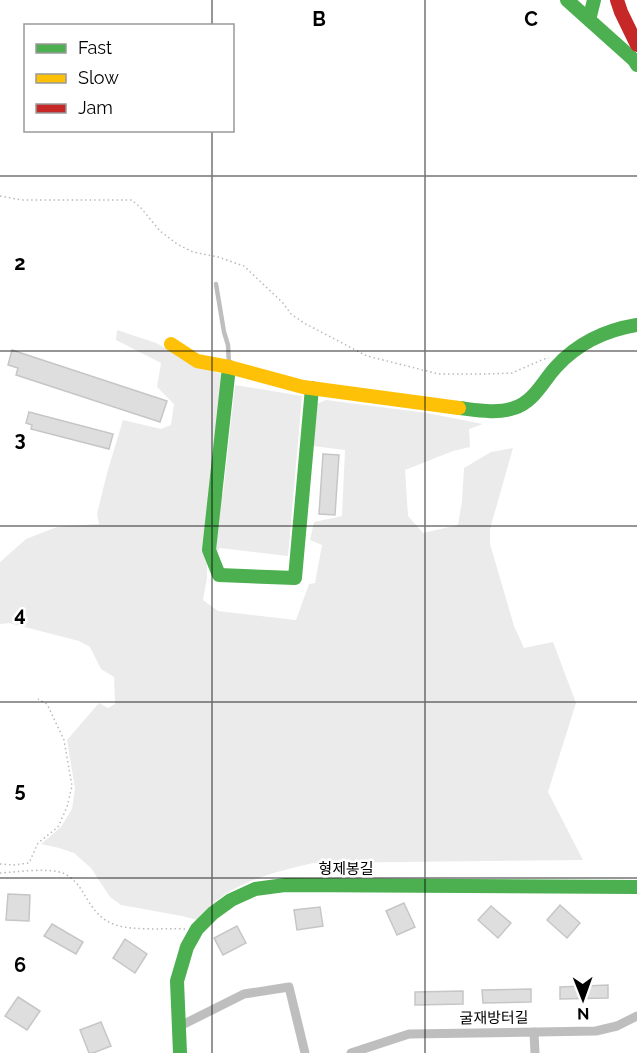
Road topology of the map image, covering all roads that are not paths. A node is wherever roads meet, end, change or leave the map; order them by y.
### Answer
1 (567, 0) edge
2 (594, 0) edge
3 (617, 0) edge
4 (589, 20) junction
5 (637, 45) edge
6 (637, 65) edge
7 (216, 284) dead end
8 (637, 325) edge
9 (171, 344) dead end
10 (229, 367) junction
11 (312, 388) junction
12 (637, 887) edge
13 (637, 1016) edge
14 (178, 1026) junction
15 (534, 1032) junction
16 (377, 1048) edge
17 (180, 1053) edge
18 (305, 1053) edge
19 (351, 1053) edge
20 (535, 1053) edge

1 - 4 street
2 - 4 street
3 - 5 street
4 - 6 street
7 - 10 lane
8 - 11 street
9 - 10 street
10 - 11 street
10 - 11 street
12 - 14 street, 형제봉길
13 - 15 street, 굴재방터길
14 - 17 street, 형제봉길
14 - 18 street
15 - 16 street, 굴재방터길
15 - 20 street
16 - 19 street, 굴재방터길

